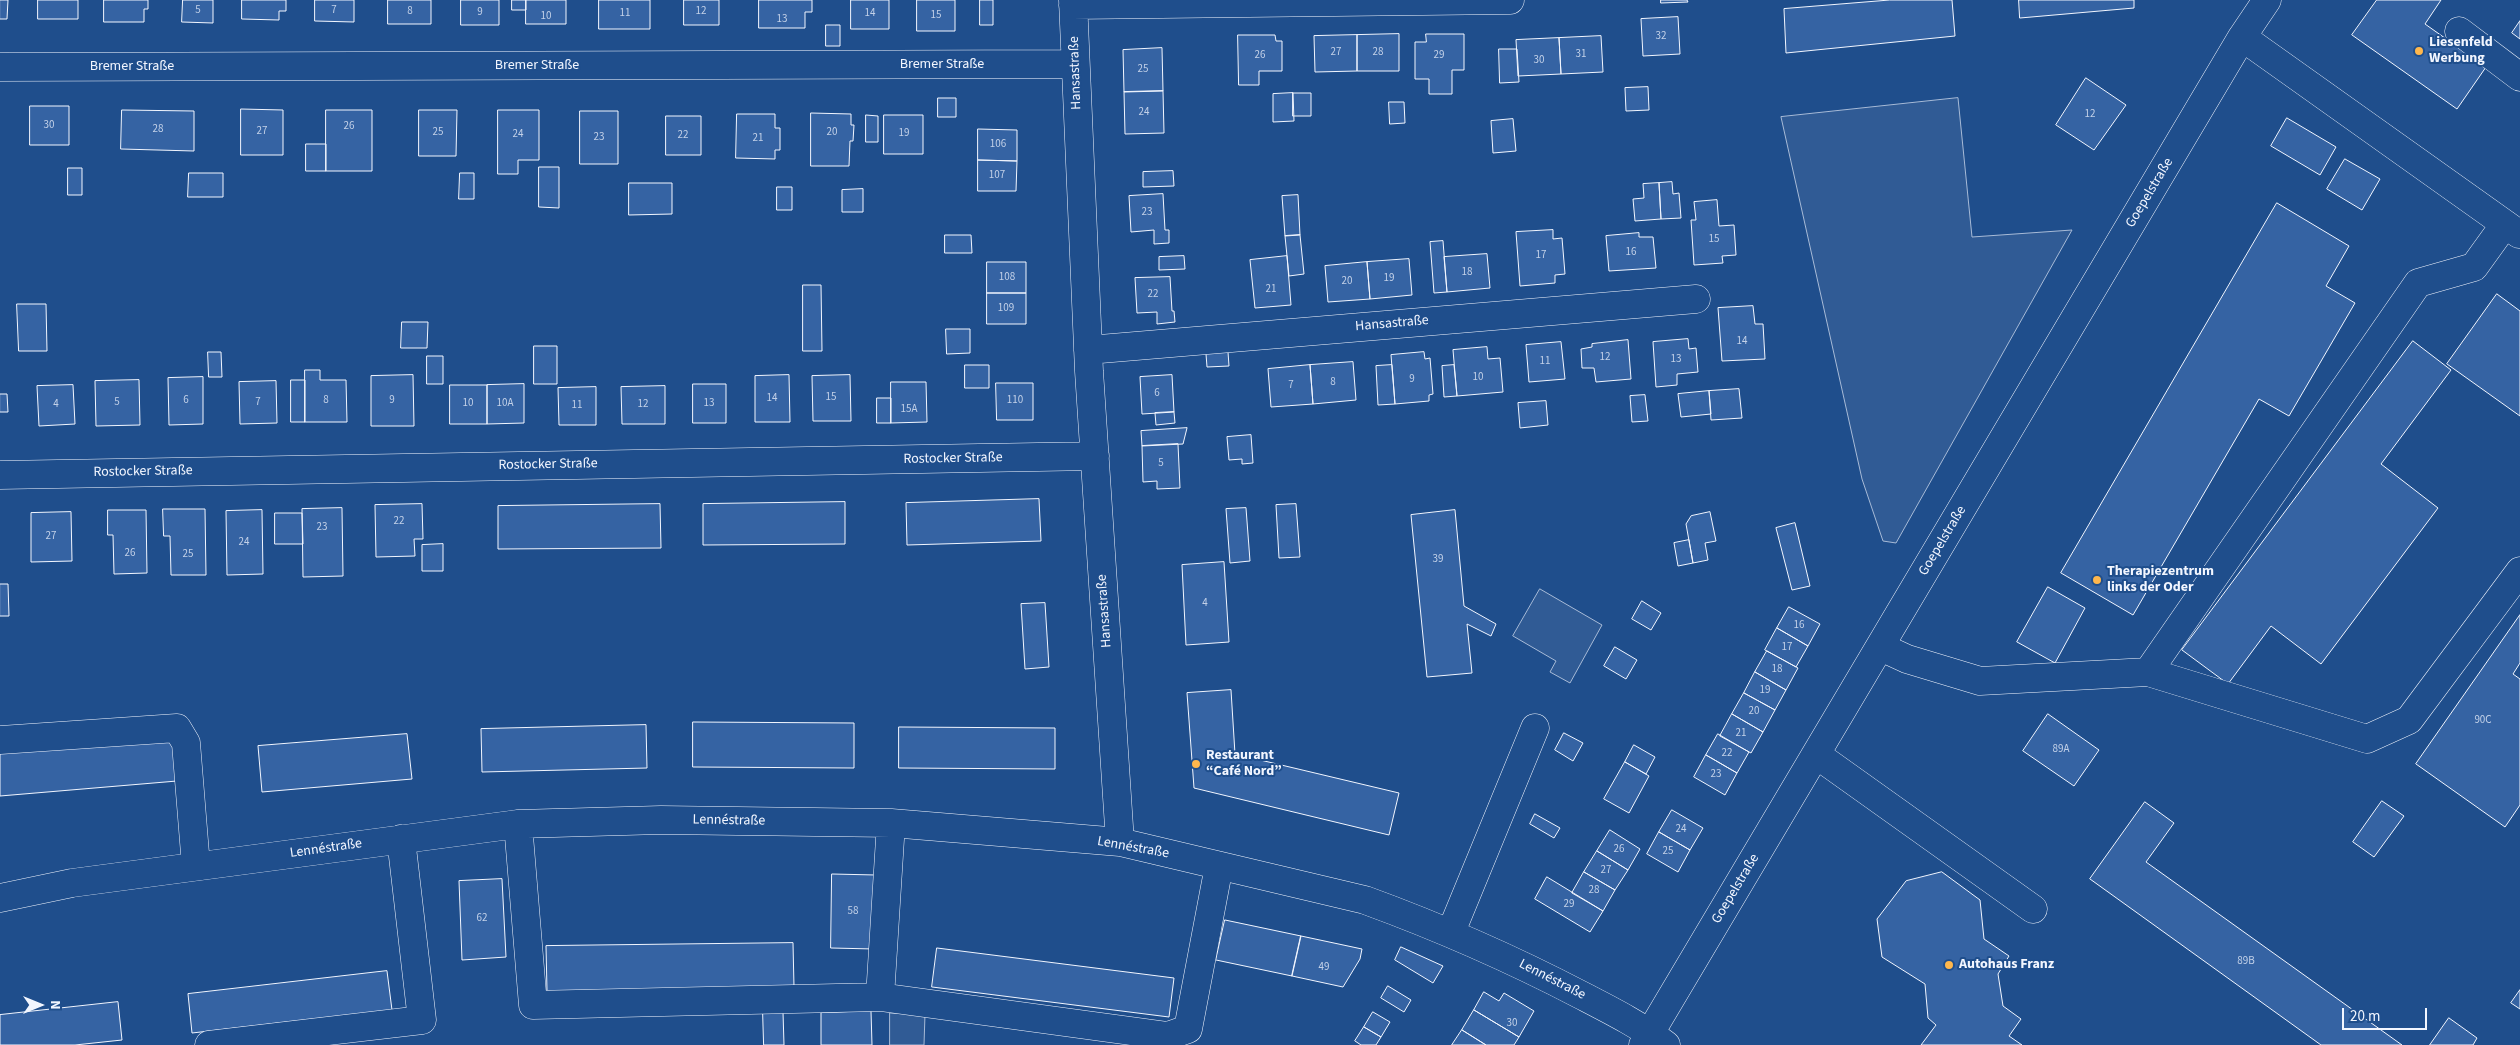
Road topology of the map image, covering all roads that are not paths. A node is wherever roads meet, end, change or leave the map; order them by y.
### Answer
1 (1510, 0) edge
2 (2267, 0) edge
3 (1073, 3) edge
4 (2459, 31) dead end
5 (2242, 36) junction
6 (1075, 64) junction
7 (0, 68) edge
8 (2520, 77) edge
9 (2512, 230) edge
10 (1696, 299) dead end
11 (1088, 350) junction
12 (1095, 456) junction
13 (0, 474) edge
14 (2520, 571) edge
15 (1881, 647) junction
16 (2148, 672) junction
17 (1535, 728) dead end
18 (0, 740) edge
19 (1817, 755) junction
20 (891, 823) junction
21 (518, 824) junction
22 (401, 839) junction
23 (1120, 842) junction
24 (196, 866) junction
25 (1219, 866) junction
26 (0, 898) edge
27 (2033, 909) dead end
28 (1451, 932) junction
29 (880, 997) junction
30 (1653, 1041) edge
31 (209, 1045) edge

1 - 3 street, Hansastraße
2 - 5 street, Goepelstraße
3 - 6 street, Hansastraße
4 - 8 street
5 - 9 street
5 - 15 street, Goepelstraße
6 - 7 street, Bremer Straße
6 - 11 street, Hansastraße
9 - 16 street
10 - 11 street, Hansastraße
11 - 12 street, Hansastraße
12 - 13 street, Rostocker Straße
12 - 23 street, Hansastraße
14 - 16 street
15 - 16 street
15 - 19 street, Goepelstraße
17 - 28 street
18 - 24 street
19 - 27 street
19 - 30 street, Goepelstraße
20 - 21 street, Lennéstraße
20 - 23 street, Lennéstraße
20 - 29 street
21 - 22 street, Lennéstraße
21 - 29 street
22 - 24 street, Lennéstraße
22 - 31 street
23 - 25 street, Lennéstraße
24 - 26 street, Lennéstraße
25 - 28 street, Lennéstraße
25 - 29 street
28 - 30 street, Lennéstraße

